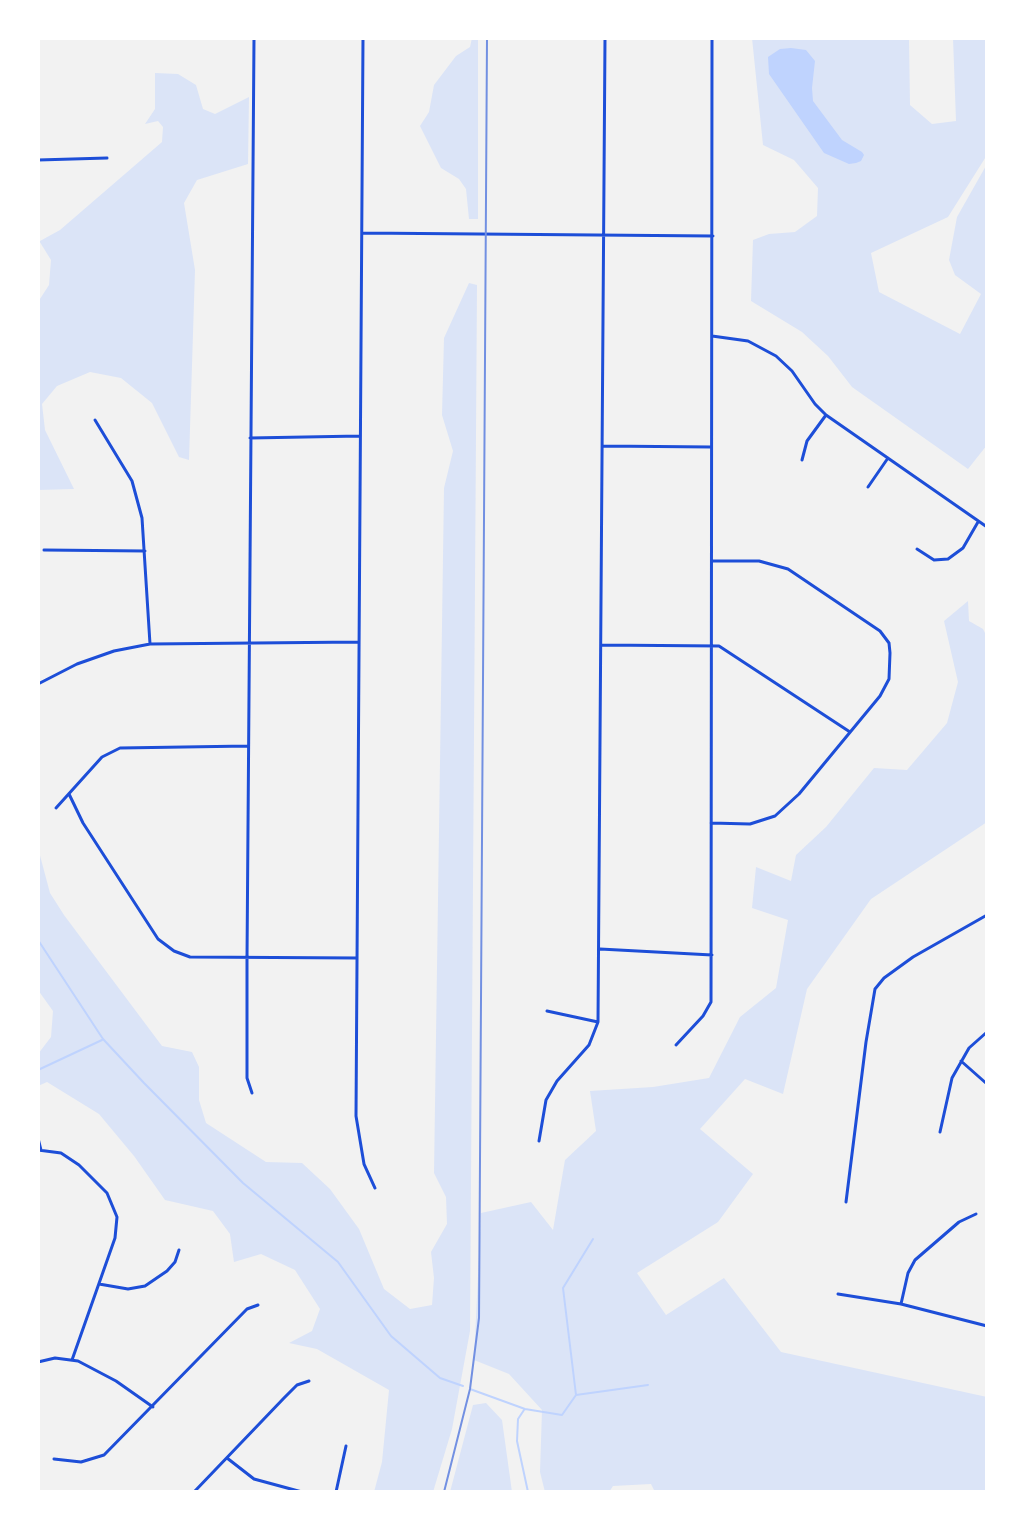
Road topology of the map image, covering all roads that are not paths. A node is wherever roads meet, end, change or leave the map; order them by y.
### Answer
1 (254, 38) edge
2 (363, 38) edge
3 (605, 38) edge
4 (712, 38) edge
5 (107, 158) dead end
6 (38, 160) edge
7 (362, 233) junction
8 (603, 235) junction
9 (713, 236) junction
10 (712, 336) junction
11 (826, 415) junction
12 (95, 420) dead end
13 (360, 436) junction
14 (250, 438) junction
15 (602, 446) junction
16 (711, 447) junction
17 (888, 458) junction
18 (802, 460) dead end
19 (868, 487) dead end
20 (978, 522) junction
21 (987, 527) edge
22 (917, 549) dead end
23 (44, 550) dead end
24 (145, 551) junction
25 (712, 561) junction
26 (249, 641) junction
27 (359, 642) junction
28 (150, 644) junction
29 (711, 644) junction
30 (601, 645) junction
31 (38, 684) edge
32 (850, 732) junction
33 (248, 746) junction
34 (69, 794) junction
35 (56, 808) dead end
36 (711, 823) junction
37 (987, 915) edge
38 (599, 949) junction
39 (712, 955) junction
40 (247, 958) junction
41 (357, 958) junction
42 (547, 1011) dead end
43 (598, 1022) junction
44 (987, 1032) edge
45 (676, 1045) dead end
46 (961, 1061) junction
47 (987, 1084) edge
48 (252, 1093) dead end
49 (940, 1132) dead end
50 (38, 1138) edge
51 (539, 1141) dead end
52 (39, 1150) edge
53 (375, 1188) dead end
54 (846, 1202) dead end
55 (976, 1214) dead end
56 (179, 1250) dead end
57 (99, 1284) junction
58 (838, 1294) dead end
59 (901, 1304) junction
60 (258, 1305) dead end
61 (987, 1326) edge
62 (72, 1360) junction
63 (38, 1362) edge
64 (309, 1381) dead end
65 (153, 1407) junction
66 (346, 1446) dead end
67 (227, 1458) junction
68 (54, 1459) dead end
69 (194, 1492) edge
70 (302, 1492) edge
71 (336, 1492) edge

1 - 14 street
2 - 7 street
3 - 8 street
4 - 9 street
5 - 6 street
7 - 8 street
7 - 13 street
8 - 9 street
8 - 15 street
9 - 10 street
10 - 11 street
10 - 16 street
11 - 17 street
11 - 18 street
12 - 24 street
13 - 14 street
13 - 27 street
14 - 26 street
15 - 16 street
15 - 30 street
16 - 25 street
17 - 19 street
17 - 20 street
20 - 21 street
20 - 22 street
23 - 24 street
24 - 28 street
25 - 29 street
25 - 32 street
26 - 27 street
26 - 28 street
26 - 33 street
27 - 41 street
28 - 31 street
29 - 30 street
29 - 32 street
29 - 36 street
30 - 38 street
32 - 36 street
33 - 34 street
33 - 40 street
34 - 35 street
34 - 40 street
36 - 39 street
37 - 54 street
38 - 39 street
38 - 43 street
39 - 45 street
40 - 41 street
40 - 48 street
41 - 53 street
42 - 43 street
43 - 51 street
44 - 46 street
46 - 47 street
46 - 49 street
50 - 52 street
52 - 57 street
55 - 59 street
56 - 57 street
57 - 62 street
58 - 59 street
59 - 61 street
60 - 65 street
62 - 63 street
62 - 65 street
64 - 67 street
65 - 68 street
66 - 71 street
67 - 69 street
67 - 70 street

